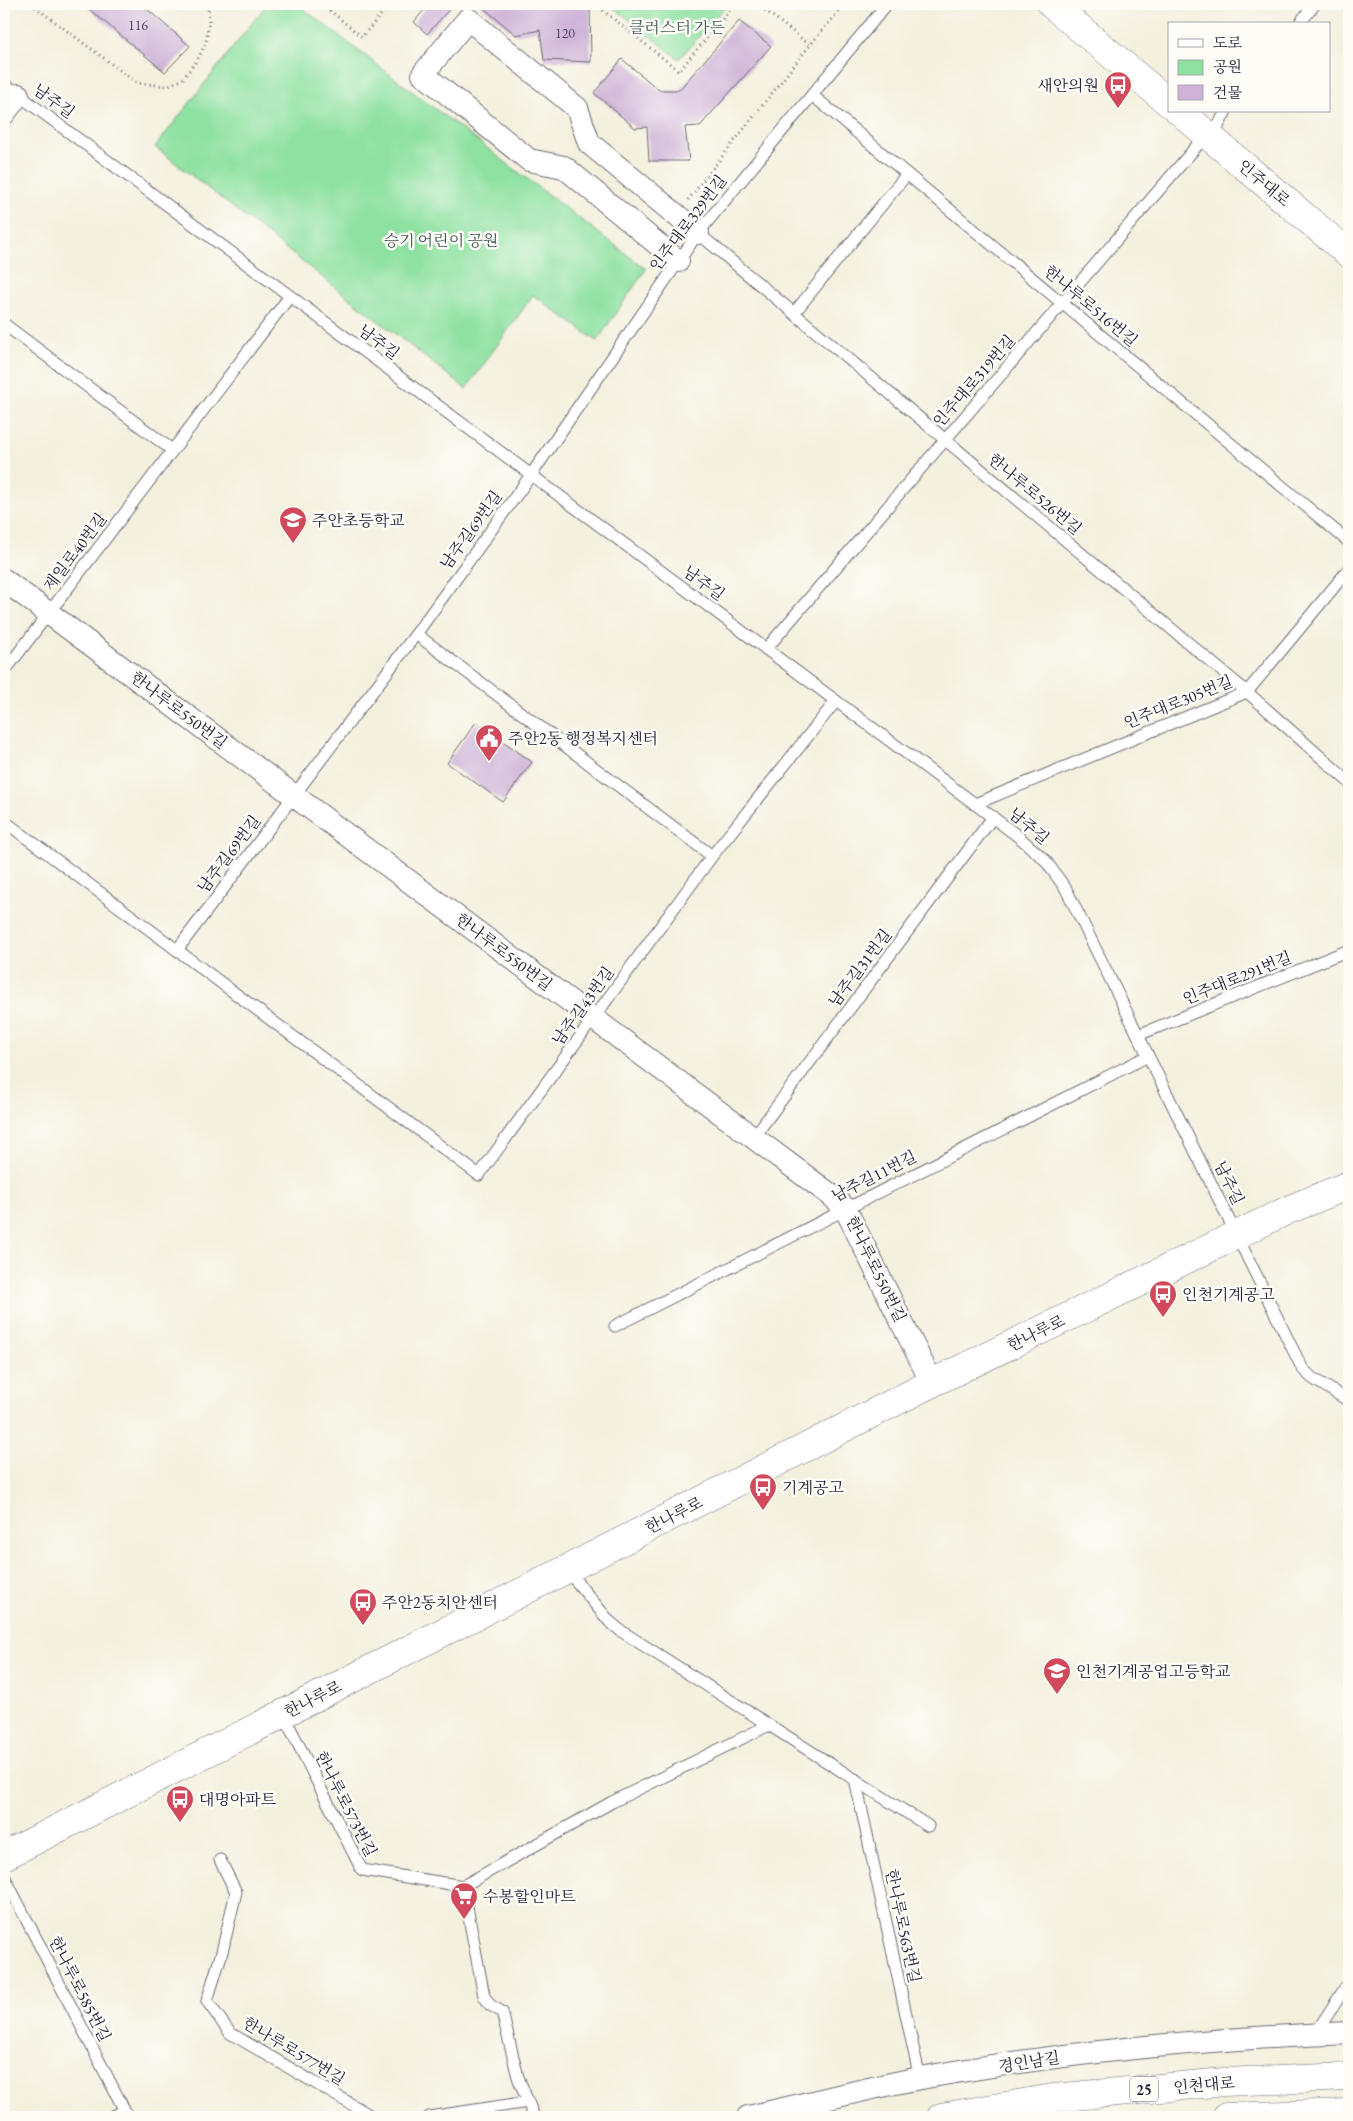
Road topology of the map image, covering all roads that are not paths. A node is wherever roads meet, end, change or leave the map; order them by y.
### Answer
1 (887, 4) edge
2 (1051, 4) edge
3 (1315, 4) edge
4 (1300, 22) edge
5 (11, 90) edge
6 (812, 95) junction
7 (1168, 102) edge
8 (1180, 112) edge
9 (1225, 112) edge
10 (4, 114) edge
11 (1212, 139) junction
12 (907, 174) junction
13 (698, 233) junction
14 (1349, 254) edge
15 (678, 261) junction
16 (290, 296) junction
17 (1062, 303) junction
18 (794, 314) junction
19 (4, 324) edge
20 (945, 440) junction
21 (172, 450) junction
22 (531, 475) junction
23 (1349, 542) edge
24 (1349, 569) edge
25 (4, 580) edge
26 (48, 613) junction
27 (416, 634) junction
28 (766, 649) junction
29 (4, 672) edge
30 (1247, 692) junction
31 (836, 700) junction
32 (1349, 782) edge
33 (294, 796) junction
34 (975, 804) junction
35 (993, 817) junction
36 (4, 821) edge
37 (712, 856) junction
38 (177, 950) junction
39 (1349, 950) edge
40 (594, 1019) junction
41 (1138, 1035) junction
42 (1148, 1056) junction
43 (754, 1138) junction
44 (1349, 1185) edge
45 (846, 1208) junction
46 (1237, 1235) junction
47 (615, 1326) dead end
48 (932, 1383) junction
49 (1349, 1401) edge
50 (567, 1569) junction
51 (283, 1714) junction
52 (769, 1725) junction
53 (855, 1780) junction
54 (928, 1826) dead end
55 (4, 1856) edge
56 (220, 1860) dead end
57 (4, 1876) edge
58 (463, 1886) junction
59 (1349, 1982) edge
60 (1349, 2033) edge
61 (1314, 2034) junction
62 (1349, 2077) edge
63 (920, 2079) junction
64 (528, 2102) junction
65 (792, 2112) edge
66 (1349, 2113) edge
67 (126, 2114) edge
68 (111, 2117) edge
69 (372, 2117) edge
70 (429, 2117) edge
71 (534, 2117) edge
72 (748, 2117) edge
73 (941, 2117) edge
74 (1226, 2117) edge

1 - 6 lane, 인주대로329번길
2 - 7 main road
3 - 4 lane
5 - 10 street
5 - 16 lane, 남주길
6 - 12 lane, 한나루로516번길
6 - 13 lane, 인주대로329번길
8 - 11 main road, 인주대로
9 - 11 lane
11 - 14 main road, 인주대로
11 - 17 lane, 인주대로319번길
12 - 17 lane, 한나루로516번길
12 - 18 lane
13 - 15 lane, 인주대로329번길
13 - 15 street
13 - 18 lane, 한나루로526번길
15 - 22 lane, 인주대로329번길
16 - 21 lane, 제일로40번길
16 - 22 lane, 남주길
17 - 20 lane, 인주대로319번길
17 - 23 lane, 한나루로516번길
18 - 20 lane, 한나루로526번길
19 - 21 lane
20 - 28 lane, 인주대로319번길
20 - 30 lane, 한나루로526번길
21 - 26 lane, 제일로40번길
22 - 27 lane, 남주길69번길
22 - 28 lane, 남주길
24 - 30 lane, 인주대로305번길
25 - 26 street, 한나루로550번길
26 - 29 lane, 제일로40번길
26 - 33 street, 한나루로550번길
27 - 33 lane, 남주길69번길
27 - 37 lane
28 - 31 lane, 남주길
30 - 32 lane, 한나루로526번길
30 - 34 lane, 인주대로305번길
31 - 34 lane, 남주길
31 - 37 lane, 남주길43번길
33 - 38 lane, 남주길69번길
33 - 40 street, 한나루로550번길
34 - 35 lane, 남주길
35 - 41 lane, 남주길
35 - 43 lane, 남주길31번길
36 - 38 lane
37 - 40 lane, 남주길43번길
38 - 40 lane, 남주길43번길
39 - 41 lane, 인주대로291번길
40 - 43 street, 한나루로550번길
41 - 42 lane, 남주길
42 - 45 lane, 남주길11번길
42 - 46 lane, 남주길
43 - 45 street, 한나루로550번길
44 - 46 main road, 한나루로
45 - 47 lane, 남주길11번길
45 - 48 street, 한나루로550번길
46 - 48 main road, 한나루로
46 - 49 lane, 남주길
48 - 50 main road, 한나루로
50 - 51 main road, 한나루로
50 - 52 lane
51 - 55 main road, 한나루로
51 - 58 lane, 한나루로573번길
52 - 53 lane
52 - 58 lane
53 - 54 lane
53 - 63 lane, 한나루로563번길
56 - 69 lane, 한나루로577번길
57 - 67 lane, 한나루로585번길
58 - 64 lane
59 - 61 lane
60 - 61 street, 경인남길
61 - 63 street, 경인남길
62 - 73 main road, 인천대로 / 25
63 - 65 street, 경인남길
64 - 70 lane
64 - 71 lane
65 - 72 street, 경인남길
66 - 74 main road, 인천대로
67 - 68 lane

